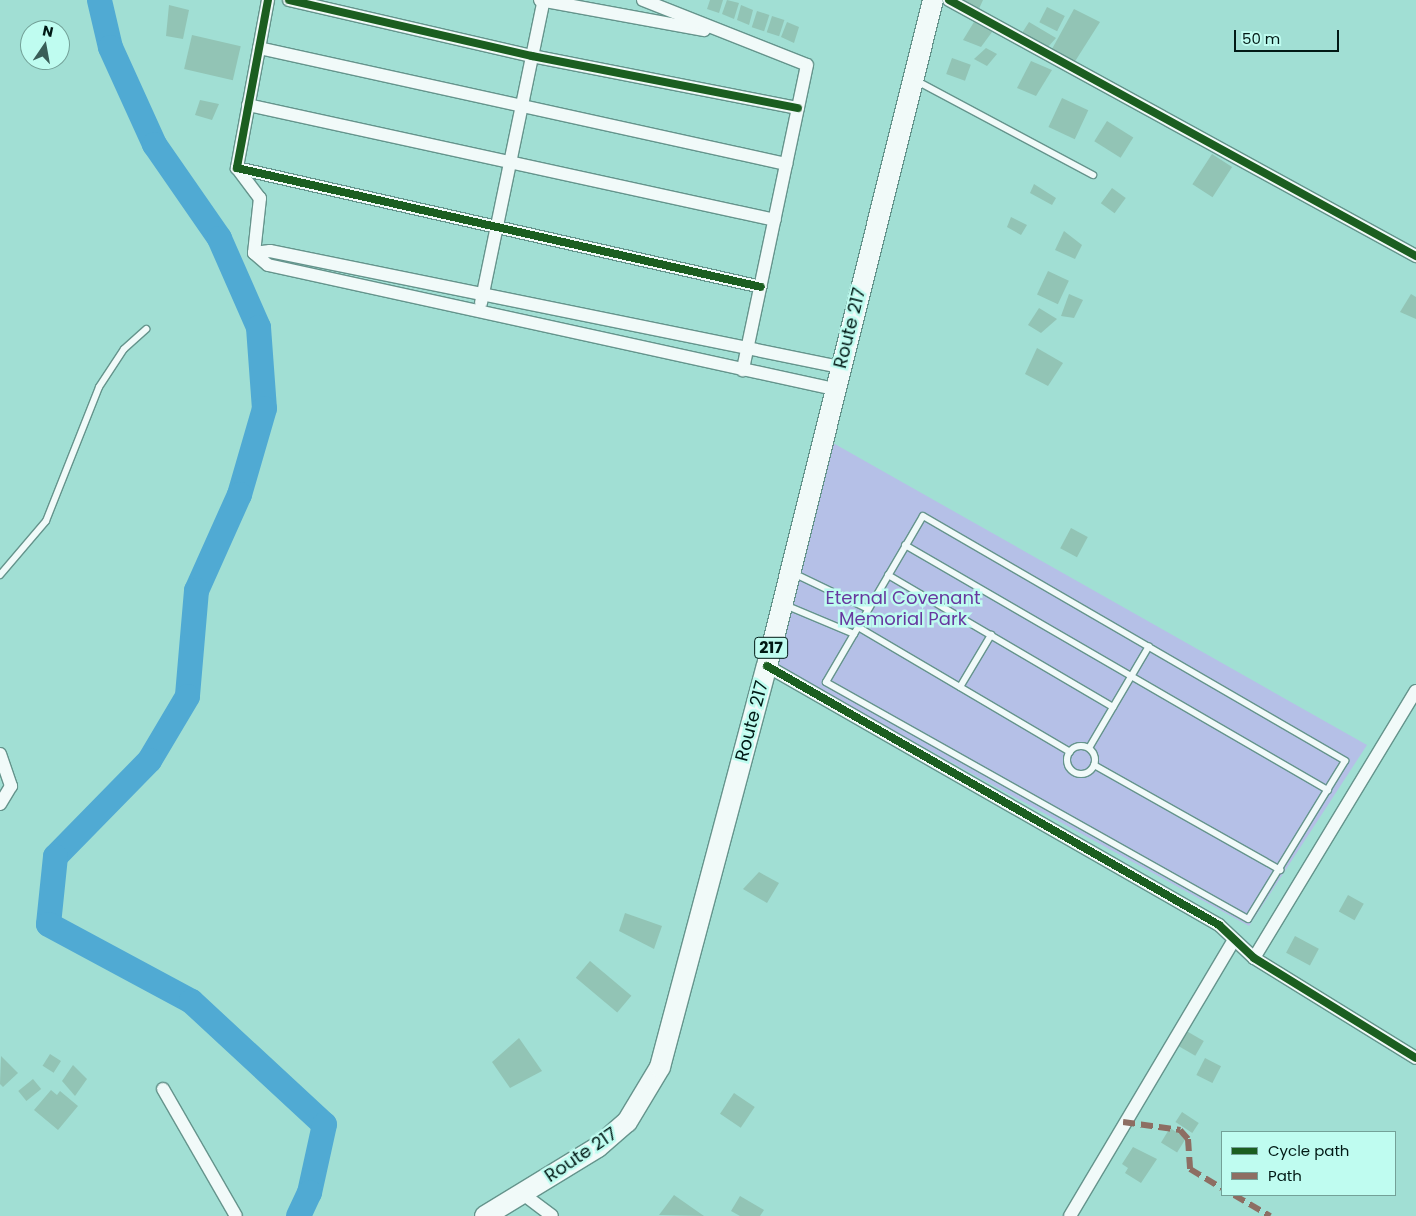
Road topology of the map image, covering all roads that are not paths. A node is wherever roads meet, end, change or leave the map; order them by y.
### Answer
1 (268, 0) edge
2 (289, 0) edge
3 (543, 0) edge
4 (643, 0) edge
5 (933, 0) edge
6 (949, 0) edge
7 (731, 35) junction
8 (259, 48) junction
9 (532, 56) junction
10 (912, 78) junction
11 (248, 105) junction
12 (522, 107) junction
13 (798, 108) junction
14 (510, 164) junction
15 (786, 164) junction
16 (237, 168) junction
17 (1093, 175) dead end
18 (774, 220) junction
19 (496, 227) junction
20 (254, 253) junction
21 (1416, 256) edge
22 (761, 287) junction
23 (482, 296) junction
24 (478, 313) junction
25 (146, 329) dead end
26 (748, 350) junction
27 (840, 368) junction
28 (743, 370) junction
29 (834, 390) junction
30 (905, 545) junction
31 (789, 572) junction
32 (0, 574) edge
33 (888, 576) junction
34 (782, 604) junction
35 (868, 610) junction
36 (858, 627) junction
37 (854, 634) junction
38 (991, 635) junction
39 (1149, 646) junction
40 (767, 666) junction
41 (1132, 678) junction
42 (960, 687) junction
43 (1416, 691) edge
44 (1113, 707) junction
45 (1088, 748) junction
46 (1070, 752) junction
47 (0, 754) edge
48 (1094, 765) junction
49 (1328, 790) junction
50 (0, 804) edge
51 (1280, 870) junction
52 (1234, 940) junction
53 (1254, 958) junction
54 (1416, 1058) edge
55 (163, 1089) dead end
56 (523, 1194) junction
57 (236, 1216) edge
58 (485, 1216) edge
59 (552, 1216) edge
60 (1070, 1216) edge

1 - 8 street
2 - 9 street
3 - 7 street
3 - 9 street
4 - 7 street
5 - 10 main road, Route 217 / 217
6 - 21 street
7 - 13 street
8 - 11 street
8 - 12 street
9 - 12 street
9 - 13 street
10 - 17 lane
10 - 27 main road, Route 217 / 217
11 - 14 street
11 - 16 street
12 - 14 street
12 - 15 street
13 - 15 street
14 - 18 street
14 - 19 street
15 - 18 street
16 - 19 street
16 - 20 street
18 - 22 street
19 - 22 street
19 - 23 street
20 - 23 street
20 - 24 street
22 - 26 street
23 - 24 street
23 - 26 street
24 - 28 street
25 - 32 lane
26 - 27 street
26 - 28 street
27 - 29 main road, Route 217 / 217
28 - 29 street
29 - 31 main road, Route 217 / 217
30 - 33 lane
30 - 39 lane
30 - 41 lane
31 - 34 main road, Route 217 / 217
31 - 35 lane
33 - 35 lane
33 - 38 lane
34 - 37 lane
34 - 40 main road, Route 217 / 217
35 - 36 lane
36 - 37 lane
36 - 42 lane
37 - 51 lane
38 - 42 lane
38 - 44 lane
39 - 41 lane
39 - 49 lane
40 - 52 street
40 - 56 main road, Route 217 / 217
41 - 44 lane
41 - 49 lane
42 - 46 lane
43 - 53 street
44 - 45 lane
45 - 46 lane
45 - 48 lane
46 - 48 lane
47 - 50 street
48 - 51 lane
49 - 51 lane
52 - 53 street
52 - 60 street
53 - 54 street
55 - 57 street
56 - 58 main road, Route 217 / 217
56 - 59 street

